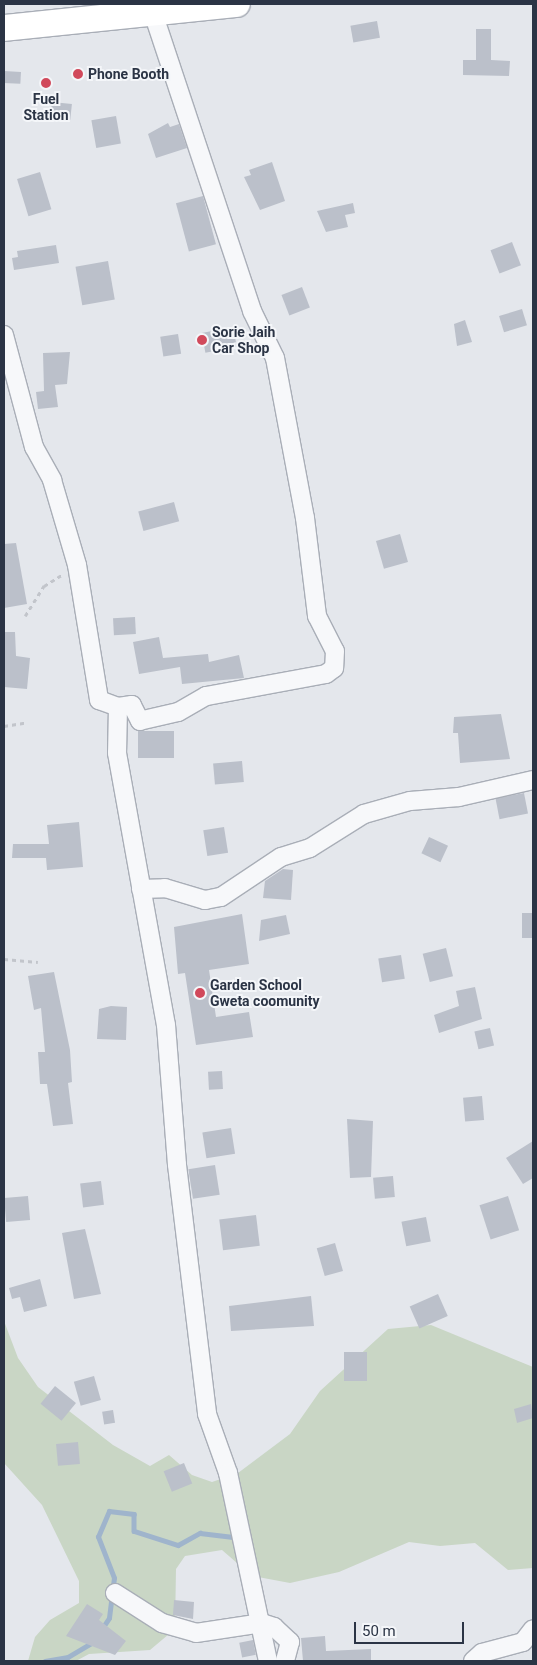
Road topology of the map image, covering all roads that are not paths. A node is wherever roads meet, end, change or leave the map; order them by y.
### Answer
1 (237, 4) edge
2 (153, 13) junction
3 (4, 28) edge
4 (4, 335) edge
5 (118, 707) junction
6 (533, 780) edge
7 (141, 889) junction
8 (115, 1593) dead end
9 (262, 1623) junction
10 (533, 1629) edge
11 (268, 1661) edge
12 (286, 1661) edge
13 (473, 1661) edge

1 - 2 highway
2 - 3 highway
2 - 5 street
4 - 5 street
5 - 7 street
6 - 7 street
7 - 9 street
8 - 9 street
9 - 11 street
9 - 12 street
10 - 13 street

